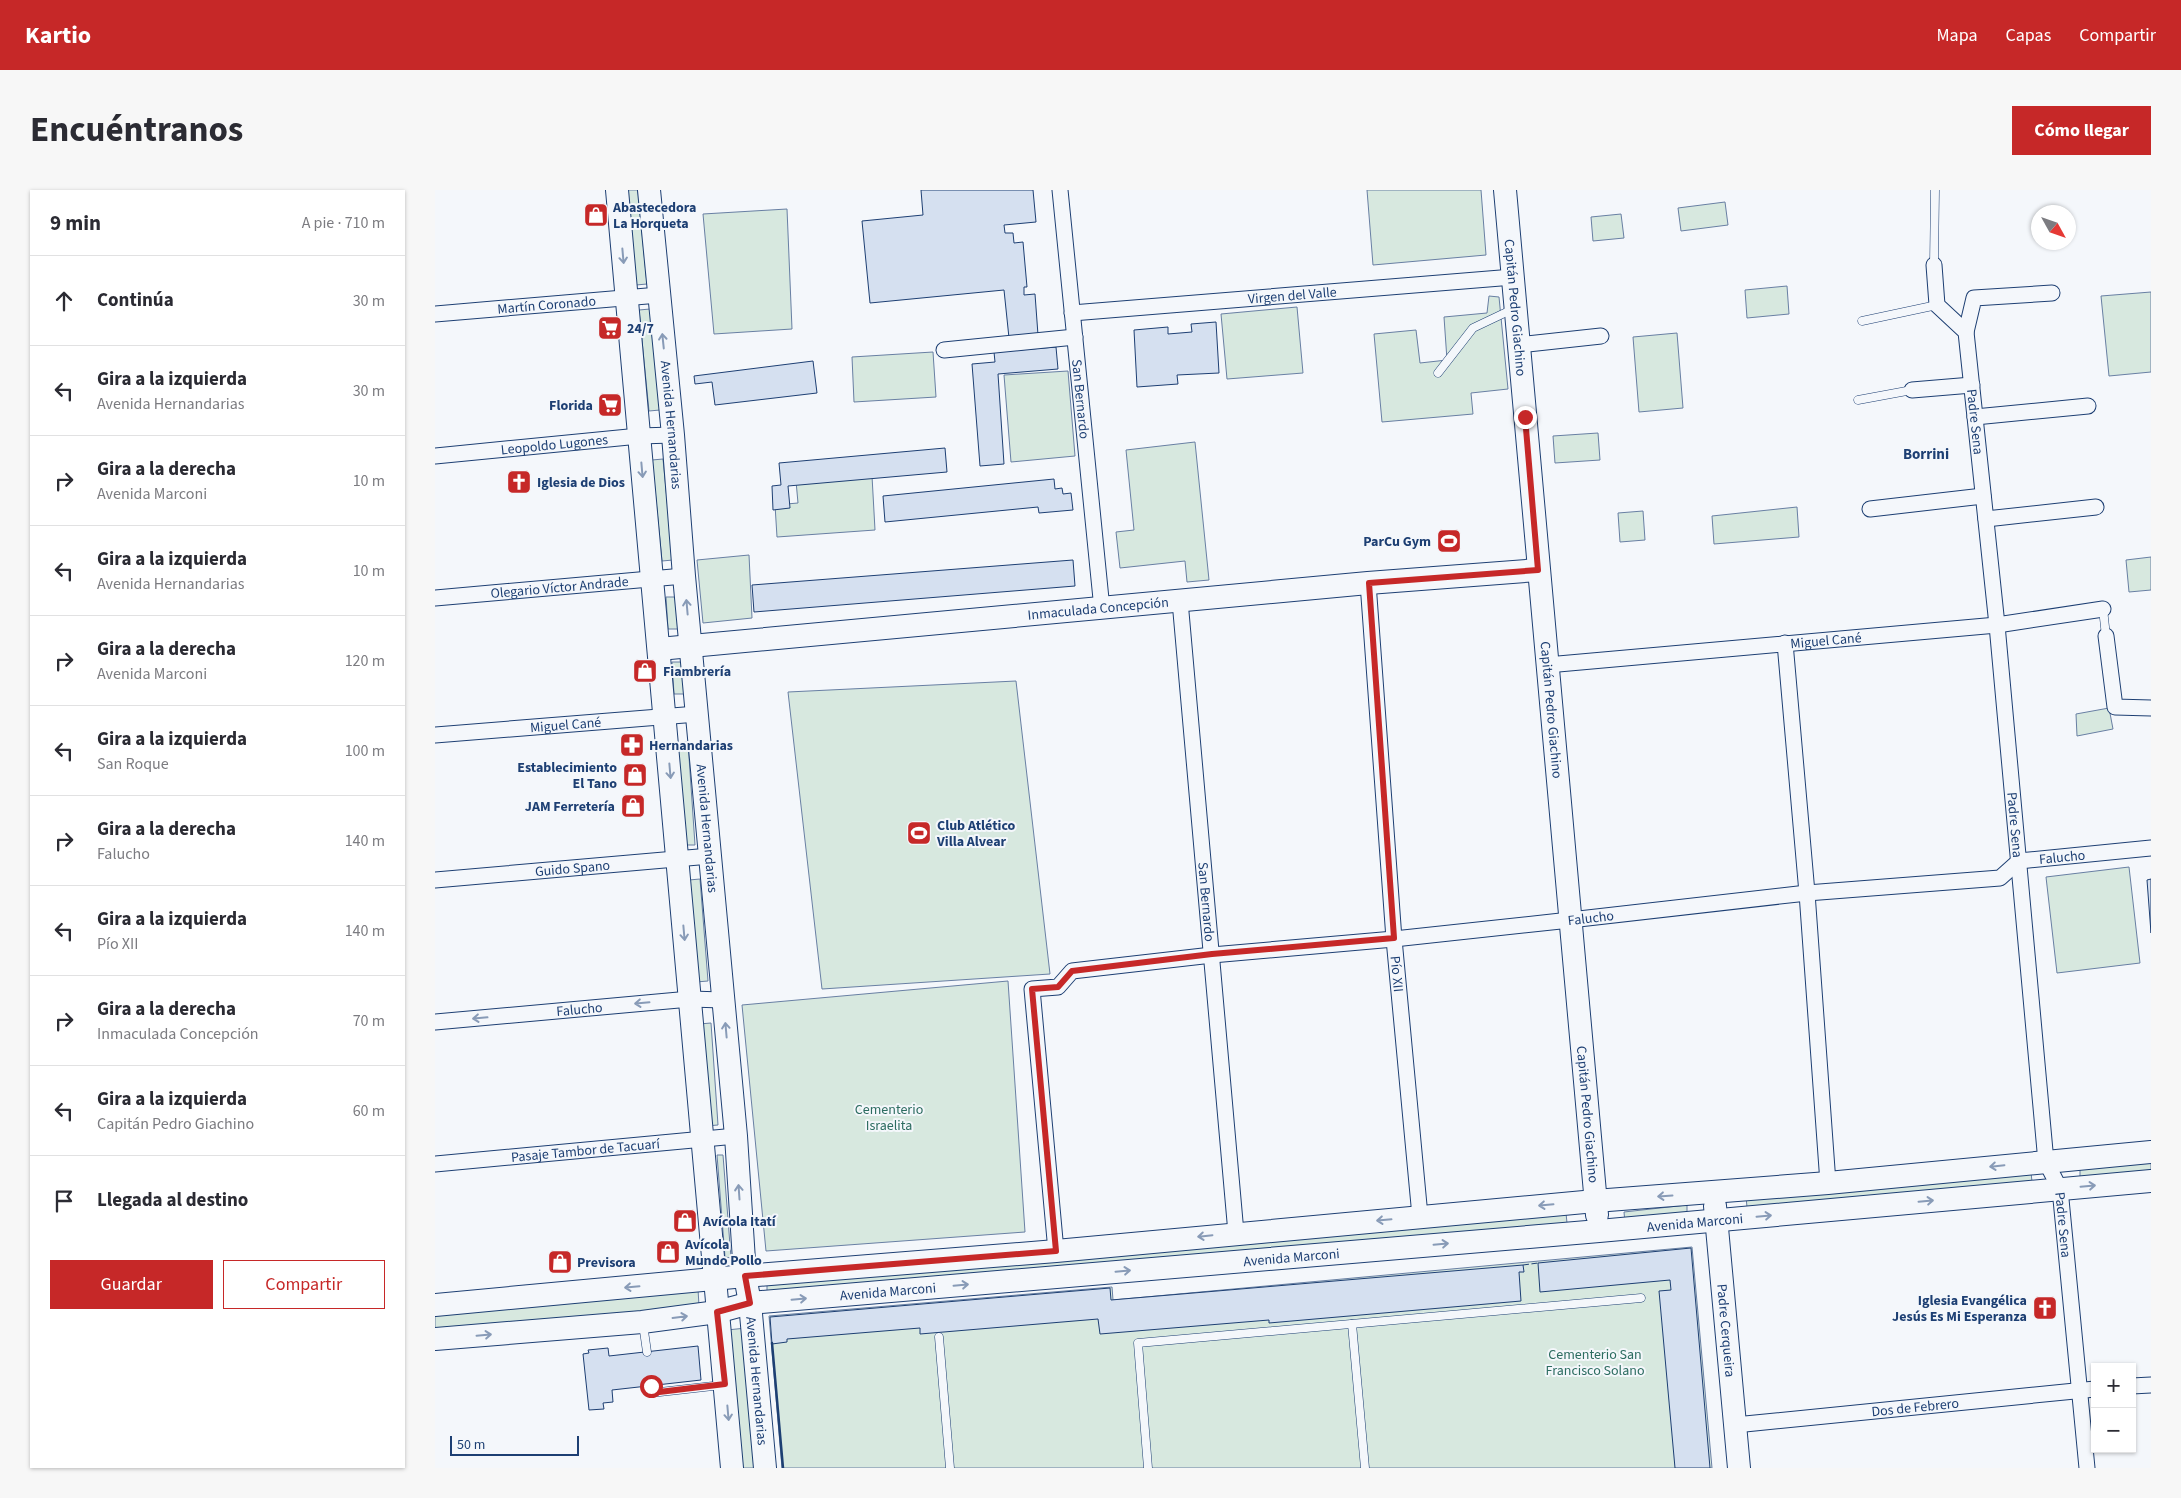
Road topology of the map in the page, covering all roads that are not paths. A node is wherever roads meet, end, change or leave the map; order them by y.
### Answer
1 (617, 190) edge
2 (649, 190) edge
3 (1060, 190) edge
4 (1505, 190) edge
5 (1935, 190) edge
6 (1934, 265) joint
7 (1513, 277) junction
8 (2052, 293) dead end
9 (659, 295) junction
10 (627, 298) junction
11 (1937, 305) junction
12 (1515, 309) junction
13 (1072, 313) junction
14 (435, 314) edge
15 (1862, 321) dead end
16 (1966, 332) junction
17 (1601, 336) dead end
18 (1075, 338) junction
19 (1519, 345) junction
20 (944, 350) dead end
21 (1438, 373) dead end
22 (1972, 385) junction
23 (1912, 390) joint
24 (1858, 400) dead end
25 (2087, 406) dead end
26 (1975, 417) junction
27 (673, 435) junction
28 (639, 436) junction
29 (435, 456) edge
30 (1983, 496) junction
31 (2096, 507) dead end
32 (1870, 509) dead end
33 (1986, 519) junction
34 (1538, 570) junction
35 (684, 576) junction
36 (652, 579) junction
37 (1369, 583) junction
38 (435, 598) edge
39 (1179, 601) junction
40 (1101, 609) junction
41 (2103, 609) joint
42 (1997, 625) junction
43 (2106, 636) joint
44 (1785, 643) junction
45 (691, 646) junction
46 (659, 649) junction
47 (1547, 665) junction
48 (2151, 708) edge
49 (697, 714) junction
50 (665, 717) junction
51 (435, 734) edge
52 (2151, 848) edge
53 (710, 856) junction
54 (678, 859) junction
55 (2019, 861) junction
56 (435, 880) edge
57 (1807, 892) junction
58 (1570, 920) junction
59 (1394, 938) junction
60 (1212, 954) junction
61 (690, 999) junction
62 (723, 1000) junction
63 (435, 1022) edge
64 (736, 1136) junction
65 (703, 1139) junction
66 (2151, 1152) edge
67 (2046, 1162) junction
68 (435, 1164) edge
69 (2151, 1181) edge
70 (1828, 1183) junction
71 (2060, 1188) junction
72 (1713, 1192) junction
73 (1595, 1201) junction
74 (1419, 1216) junction
75 (1716, 1220) junction
76 (1599, 1231) junction
77 (1236, 1233) junction
78 (1056, 1251) junction
79 (745, 1276) junction
80 (715, 1280) junction
81 (1641, 1298) dead end
82 (750, 1303) junction
83 (435, 1305) edge
84 (717, 1312) junction
85 (642, 1322) junction
86 (1352, 1324) junction
87 (939, 1337) dead end
88 (435, 1339) edge
89 (647, 1352) dead end
90 (725, 1384) junction
91 (2151, 1385) edge
92 (651, 1386) dead end
93 (2136, 1386) edge
94 (2087, 1390) edge
95 (1735, 1426) junction
96 (732, 1468) edge
97 (765, 1468) edge
98 (950, 1468) edge
99 (1148, 1468) edge
100 (1365, 1468) edge
101 (1739, 1468) edge
102 (2087, 1468) edge

1 -> 10 main road
2 - 9 main road, Avenida Hernandarias
3 - 13 street, San Bernardo
4 - 7 main road, Capitán Pedro Giachino
5 - 6 lane
6 - 11 street
7 - 12 main road, Capitán Pedro Giachino
7 - 13 street, Virgen del Valle
8 - 16 street, Padre Sena
9 - 10 street, Martín Coronado
27 -> 9 main road, Avenida Hernandarias
10 - 14 street, Martín Coronado
10 - 28 main road
11 - 15 lane
11 - 16 street
12 - 19 main road, Capitán Pedro Giachino
12 - 21 lane
13 - 18 street, San Bernardo
16 - 22 street, Padre Sena
17 - 19 street
18 - 20 street
18 - 40 street, San Bernardo
19 - 34 main road, Capitán Pedro Giachino
22 - 23 street
22 - 26 street, Padre Sena
23 - 24 lane
25 - 26 street
26 - 30 street, Padre Sena
27 - 28 street, Leopoldo Lugones
27 - 35 main road, Avenida Hernandarias
28 - 29 street, Leopoldo Lugones
28 -> 36 main road
30 - 32 street
30 - 33 street, Padre Sena
31 - 33 street
33 - 42 street, Padre Sena
34 - 37 main road, Inmaculada Concepción
34 - 47 main road, Capitán Pedro Giachino
35 - 36 street, Olegario Víctor Andrade
45 -> 35 main road, Avenida Hernandarias
36 - 38 street, Olegario Víctor Andrade
36 - 46 main road
37 - 39 main road, Inmaculada Concepción
37 - 59 street, Pío XII
39 - 40 main road, Inmaculada Concepción
39 - 60 street, San Bernardo
40 - 45 main road, Inmaculada Concepción
41 - 42 street, Miguel Cané
41 - 43 lane
42 - 44 street, Miguel Cané
42 - 55 street, Padre Sena
43 - 48 street
44 - 47 street, Miguel Cané
44 - 57 street
45 - 46 main road, Inmaculada Concepción
45 - 49 main road, Avenida Hernandarias
46 - 50 main road
47 - 58 main road, Capitán Pedro Giachino
49 - 50 street, Miguel Cané
49 - 53 main road, Avenida Hernandarias
50 - 51 street, Miguel Cané
50 -> 54 main road
52 - 55 street, Falucho
53 - 54 street, Guido Spano
53 - 62 main road, Avenida Hernandarias
54 - 56 street, Guido Spano
54 -> 61 main road
55 - 57 street, Falucho
55 - 67 street, Padre Sena
57 - 58 street, Falucho
57 - 70 street
58 - 59 street, Falucho
58 - 73 main road, Capitán Pedro Giachino
59 - 60 street, Falucho
59 - 74 street, Pío XII
60 - 77 street, San Bernardo
60 - 78 street, Falucho
61 - 62 street, Falucho
61 -> 63 street, Falucho
61 - 65 main road
64 -> 62 main road, Avenida Hernandarias
64 - 65 street, Pasaje Tambor de Tacuarí
79 -> 64 main road, Avenida Hernandarias
65 - 68 street, Pasaje Tambor de Tacuarí
65 - 80 main road
66 - 67 main road, Avenida Marconi
67 -> 70 main road, Avenida Marconi
67 - 71 street, Padre Sena
71 -> 69 main road, Avenida Marconi
70 - 72 main road, Avenida Marconi
75 -> 71 main road, Avenida Marconi
71 - 94 street, Padre Sena
72 -> 73 main road, Avenida Marconi
72 - 75 main road, Padre Cerqueira
73 -> 74 main road, Avenida Marconi
73 - 76 main road, Capitán Pedro Giachino
74 -> 77 main road, Avenida Marconi
75 - 76 main road, Avenida Marconi
75 - 95 main road, Padre Cerqueira
82 -> 76 main road, Avenida Marconi
77 -> 78 main road, Avenida Marconi
78 - 79 main road, Avenida Marconi
79 - 80 main road, Avenida Marconi
79 - 82 main road, Avenida Hernandarias
80 -> 83 main road, Avenida Marconi
80 - 84 main road
81 - 86 lane
82 - 84 main road, Avenida Marconi
82 - 97 main road, Avenida Hernandarias
85 -> 84 main road, Avenida Marconi
84 - 90 main road
88 -> 85 main road, Avenida Marconi
85 - 89 lane
86 - 99 lane
86 - 100 lane
87 - 98 lane
90 - 92 lane
90 -> 96 main road
91 - 93 street
94 - 95 street, Dos de Febrero
94 - 102 street, Padre Sena
95 - 101 main road, Padre Cerqueira

